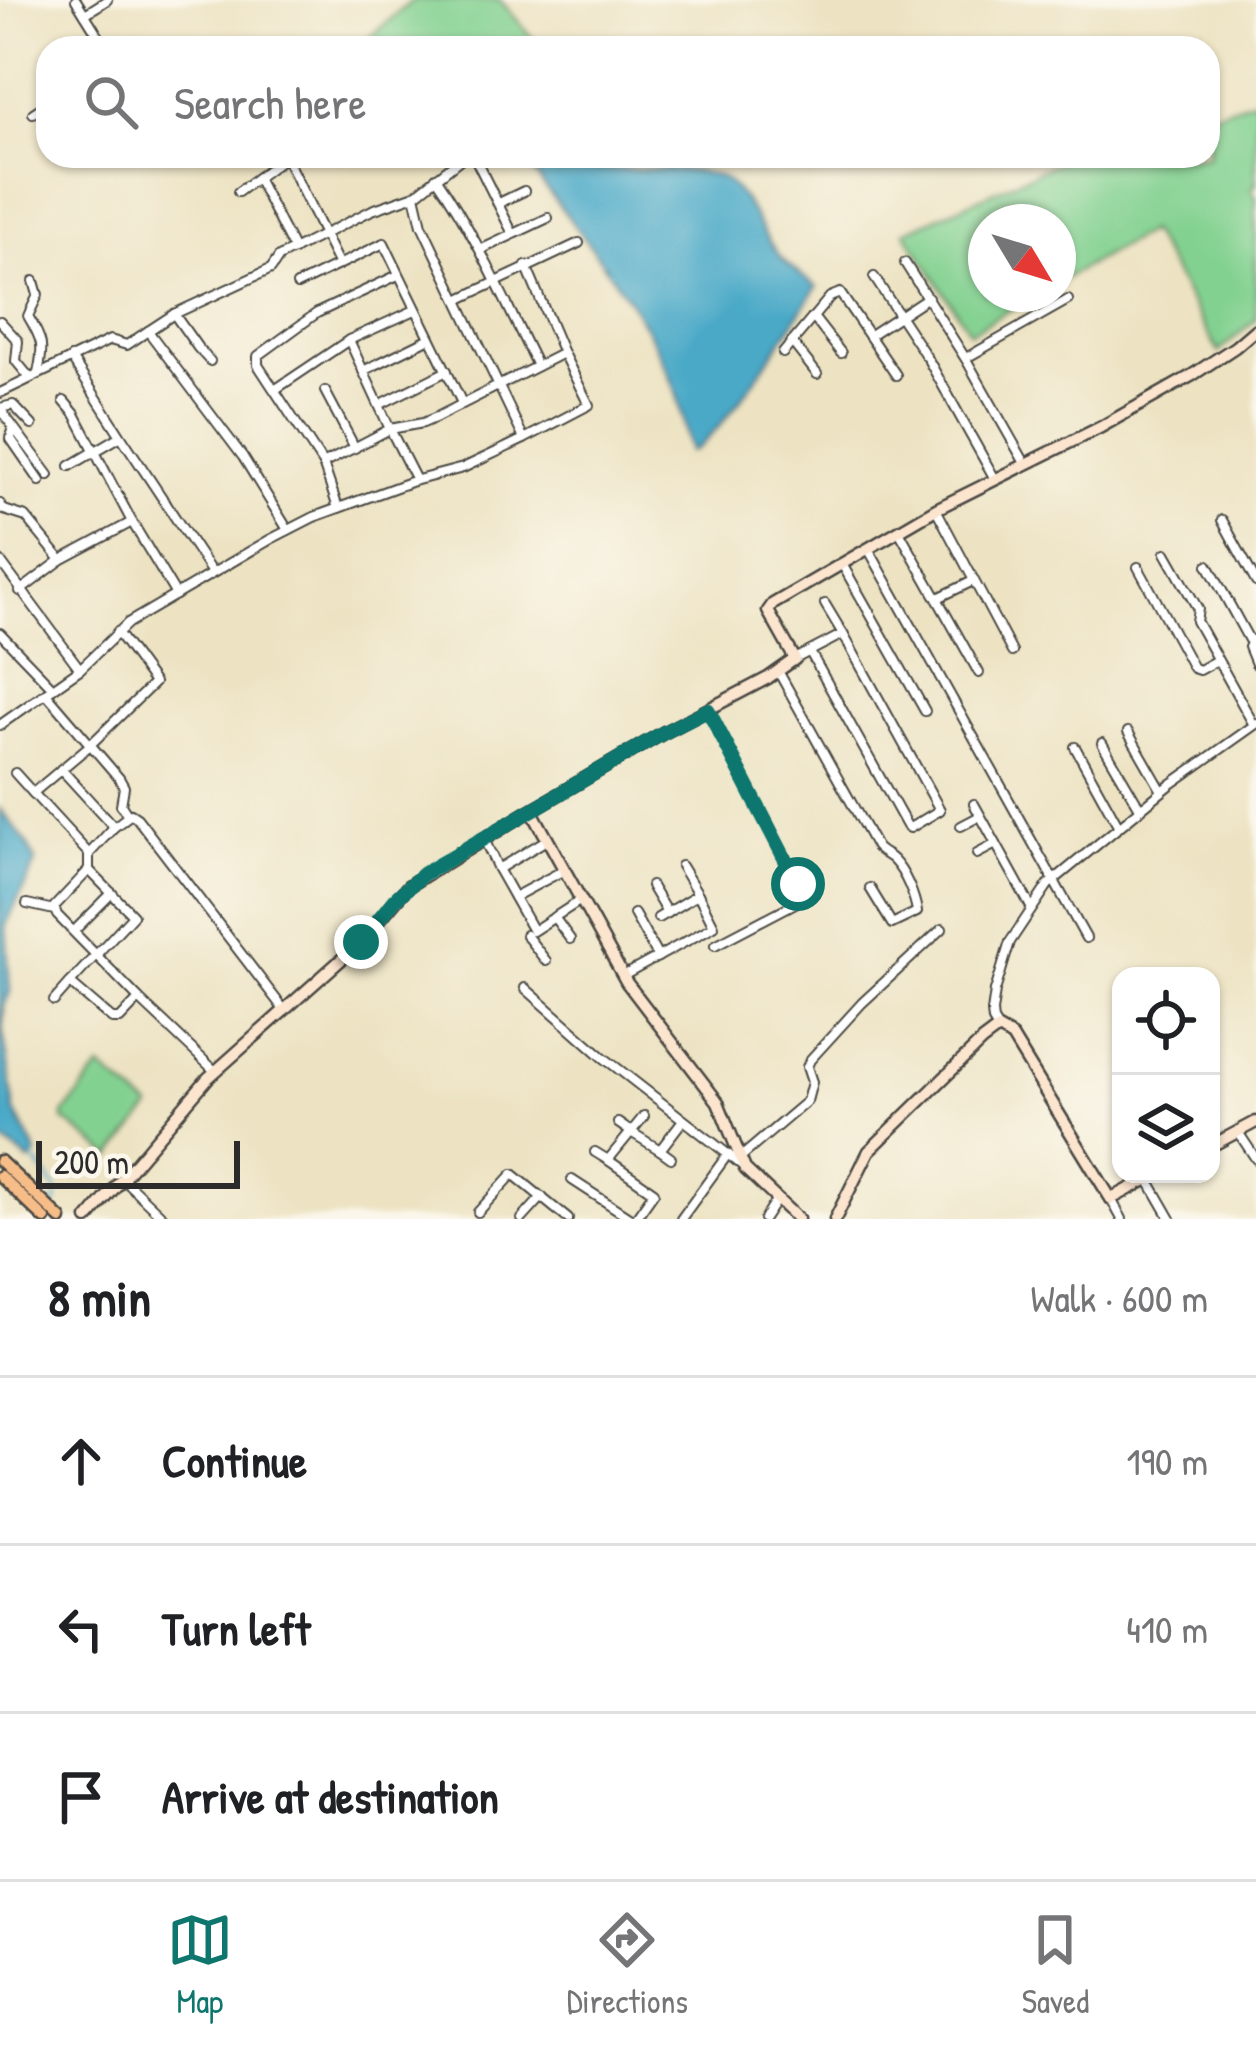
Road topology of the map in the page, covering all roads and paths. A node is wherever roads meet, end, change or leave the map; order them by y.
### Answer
1 (76, 0) edge
2 (107, 0) edge
3 (85, 14) junction
4 (99, 36) edge
5 (36, 111) edge
6 (33, 113) dead end
7 (270, 168) edge
8 (291, 168) edge
9 (448, 168) edge
10 (480, 168) edge
11 (436, 177) junction
12 (257, 178) junction
13 (524, 191) dead end
14 (238, 192) dead end
15 (416, 195) junction
16 (499, 203) junction
17 (548, 218) dead end
18 (324, 234) junction
19 (513, 234) junction
20 (578, 243) dead end
21 (294, 250) junction
22 (480, 250) junction
23 (905, 263) dead end
24 (339, 265) junction
25 (526, 266) junction
26 (398, 274) junction
27 (874, 277) dead end
28 (34, 281) dead end
29 (495, 282) junction
30 (297, 285) dead end
31 (928, 297) junction
32 (458, 300) junction
33 (415, 310) junction
34 (1047, 312) edge
35 (174, 314) junction
36 (899, 316) junction
37 (813, 317) junction
38 (0, 321) edge
39 (1256, 329) edge
40 (148, 331) junction
41 (870, 335) junction
42 (430, 338) junction
43 (349, 340) junction
44 (792, 343) junction
45 (842, 352) dead end
46 (563, 353) junction
47 (782, 353) dead end
48 (70, 358) junction
49 (966, 358) junction
50 (210, 361) dead end
51 (537, 366) junction
52 (363, 371) junction
53 (447, 371) junction
54 (817, 374) dead end
55 (896, 375) dead end
56 (34, 376) junction
57 (498, 384) junction
58 (276, 389) junction
59 (326, 392) dead end
60 (0, 393) edge
61 (64, 400) dead end
62 (462, 403) junction
63 (379, 404) junction
64 (0, 409) edge
65 (32, 424) dead end
66 (12, 427) junction
67 (390, 429) junction
68 (121, 436) junction
69 (524, 439) junction
70 (355, 448) junction
71 (95, 452) junction
72 (323, 464) junction
73 (1026, 465) junction
74 (70, 466) dead end
75 (50, 475) dead end
76 (416, 480) junction
77 (995, 480) junction
78 (40, 481) dead end
79 (0, 504) edge
80 (338, 508) junction
81 (936, 509) junction
82 (1222, 520) dead end
83 (132, 522) junction
84 (288, 530) junction
85 (899, 532) junction
86 (868, 550) junction
87 (1166, 553) dead end
88 (61, 560) junction
89 (0, 561) edge
90 (842, 564) junction
91 (1208, 565) dead end
92 (1138, 567) dead end
93 (212, 573) junction
94 (973, 581) junction
95 (1256, 582) edge
96 (20, 591) junction
97 (176, 595) junction
98 (938, 598) junction
99 (825, 604) dead end
100 (117, 632) junction
101 (0, 633) edge
102 (843, 634) junction
103 (1254, 641) edge
104 (810, 652) junction
105 (1012, 652) dead end
106 (795, 659) junction
107 (1217, 660) junction
108 (1256, 664) edge
109 (80, 669) junction
110 (778, 671) junction
111 (979, 673) dead end
112 (49, 690) junction
113 (708, 710) junction
114 (925, 711) dead end
115 (1255, 724) edge
116 (0, 725) edge
117 (1128, 732) dead end
118 (1102, 742) dead end
119 (89, 746) junction
120 (1075, 747) dead end
121 (61, 769) junction
122 (15, 773) dead end
123 (1162, 791) junction
124 (34, 794) junction
125 (974, 804) dead end
126 (1140, 808) junction
127 (528, 812) junction
128 (128, 816) junction
129 (980, 816) junction
130 (1118, 825) junction
131 (962, 826) dead end
132 (114, 827) junction
133 (484, 839) junction
134 (548, 839) junction
135 (996, 844) junction
136 (89, 854) junction
137 (977, 854) dead end
138 (681, 866) dead end
139 (498, 869) junction
140 (89, 870) junction
141 (564, 870) junction
142 (1054, 880) junction
143 (650, 886) dead end
144 (870, 887) dead end
145 (112, 893) junction
146 (698, 895) junction
147 (514, 897) junction
148 (581, 901) junction
149 (27, 904) dead end
150 (1031, 907) junction
151 (54, 910) junction
152 (634, 914) dead end
153 (554, 917) junction
154 (714, 926) junction
155 (941, 928) dead end
156 (74, 932) junction
157 (529, 933) junction
158 (1086, 938) dead end
159 (570, 939) dead end
160 (514, 942) dead end
161 (98, 956) junction
162 (658, 957) junction
163 (546, 961) dead end
164 (623, 976) junction
165 (70, 983) junction
166 (525, 988) dead end
167 (139, 999) junction
168 (54, 1000) dead end
169 (285, 1011) junction
170 (998, 1029) junction
171 (215, 1071) junction
172 (644, 1115) dead end
173 (682, 1120) junction
174 (1256, 1122) edge
175 (618, 1124) dead end
176 (631, 1132) junction
177 (1238, 1132) junction
178 (1220, 1141) edge
179 (660, 1150) junction
180 (595, 1152) dead end
181 (728, 1154) junction
182 (671, 1159) dead end
183 (1256, 1159) edge
184 (608, 1160) junction
185 (0, 1161) edge
186 (743, 1162) junction
187 (0, 1176) edge
188 (122, 1178) junction
189 (572, 1180) dead end
190 (1140, 1183) edge
191 (1155, 1183) edge
192 (542, 1197) junction
193 (777, 1199) junction
194 (1111, 1199) junction
195 (478, 1212) dead end
196 (49, 1213) edge
197 (562, 1217) edge
198 (88, 1219) edge
199 (165, 1219) edge
200 (522, 1219) edge
201 (634, 1219) edge
202 (681, 1219) edge
203 (764, 1219) edge
204 (798, 1219) edge
205 (835, 1219) edge
206 (1122, 1219) edge
207 (1171, 1219) edge

1 - 3 street
2 - 3 street
3 - 4 street
5 - 6 street
7 - 12 street
8 - 18 street
9 - 11 street
10 - 16 street
11 - 15 street
11 - 22 street
12 - 14 street
12 - 21 street
13 - 16 street
15 - 18 street
15 - 32 street
16 - 19 street
17 - 19 street
18 - 21 street
18 - 24 street
19 - 22 street
20 - 25 street
21 - 35 street
22 - 29 street
23 - 31 street
24 - 26 street
24 - 30 street
25 - 29 street
25 - 46 street
26 - 33 street
26 - 58 street
27 - 36 street
28 - 56 street
29 - 32 street
29 - 51 street
31 - 36 street
31 - 49 street
32 - 57 street
33 - 42 street
33 - 43 street
34 - 49 street
35 - 40 street
35 - 50 street
36 - 41 street
36 - 77 street
37 - 41 street
37 - 44 street
37 - 45 street
38 - 56 street
39 - 73 street
40 - 48 street
40 - 84 street
41 - 55 street
42 - 52 street
42 - 53 street
43 - 52 street
43 - 58 street
44 - 47 street
44 - 54 street
46 - 51 street
46 - 69 street
48 - 56 street
48 - 68 street
49 - 73 street
51 - 57 street
52 - 63 street
53 - 62 street
53 - 63 street
56 - 60 street
57 - 62 street
57 - 69 street
58 - 72 street
59 - 70 street
61 - 71 street
62 - 67 street
63 - 67 street
64 - 65 street
64 - 66 street
66 - 75 street
66 - 78 street
67 - 70 street
67 - 76 street
68 - 71 street
68 - 93 street
69 - 76 street
70 - 72 street
71 - 74 street
71 - 83 street
72 - 80 street
73 - 77 street
76 - 80 street
77 - 81 street
79 - 88 street
80 - 84 street
81 - 85 street
81 - 94 street
82 - 95 street
83 - 88 street
83 - 97 street
84 - 93 street
85 - 86 street
85 - 98 street
86 - 90 street
86 - 142 street
87 - 107 street
88 - 96 street
89 - 96 street
90 - 106 street
90 - 114 street
91 - 103 street
92 - 107 street
93 - 97 street
94 - 98 street
94 - 105 street
96 - 109 street
97 - 100 street
98 - 111 street
99 - 102 street
100 - 109 street
100 - 119 street
101 - 112 street
102 - 104 street
102 - 104 street
103 - 108 street
104 - 106 street
106 - 110 street
107 - 115 street
109 - 112 street
110 - 113 street
110 - 144 street
112 - 116 street
112 - 119 street
113 - 127 street
113 - 154 street
115 - 123 street
117 - 123 street
118 - 126 street
119 - 121 street
119 - 128 street
120 - 130 street
121 - 124 street
121 - 132 street
122 - 124 street
123 - 126 street
124 - 136 street
125 - 129 street
126 - 130 street
127 - 133 street
127 - 134 street
128 - 132 street
128 - 169 street
129 - 131 street
129 - 135 street
130 - 142 street
132 - 136 street
133 - 139 street
133 - 169 street
134 - 139 street
134 - 141 street
135 - 137 street
135 - 150 street
136 - 140 street
138 - 146 street
139 - 147 street
140 - 145 street
140 - 151 street
141 - 147 street
141 - 148 street
142 - 150 street
142 - 158 street
143 - 146 street
145 - 156 street
145 - 161 street
146 - 154 street
147 - 157 street
148 - 153 street
148 - 164 street
149 - 151 street
150 - 170 street
151 - 156 street
152 - 162 street
153 - 157 street
153 - 159 street
154 - 162 street
155 - 186 street
156 - 161 street
157 - 160 street
157 - 163 street
161 - 165 street
161 - 167 street
162 - 164 street
164 - 186 street
165 - 167 street
165 - 168 street
166 - 173 street
167 - 171 street
169 - 171 street
170 - 194 street
170 - 205 street
171 - 188 street
172 - 176 street
173 - 179 street
173 - 181 street
174 - 177 street
175 - 176 street
176 - 179 street
176 - 184 street
177 - 178 street
177 - 183 street
179 - 182 street
180 - 184 street
181 - 186 street
181 - 202 street
184 - 201 street
185 - 196 main road
186 - 193 street
187 - 196 main road
188 - 198 street
188 - 199 street
189 - 201 street
190 - 194 street
191 - 207 street
192 - 195 street
192 - 197 street
192 - 200 street
193 - 203 street
193 - 204 street
194 - 206 street

